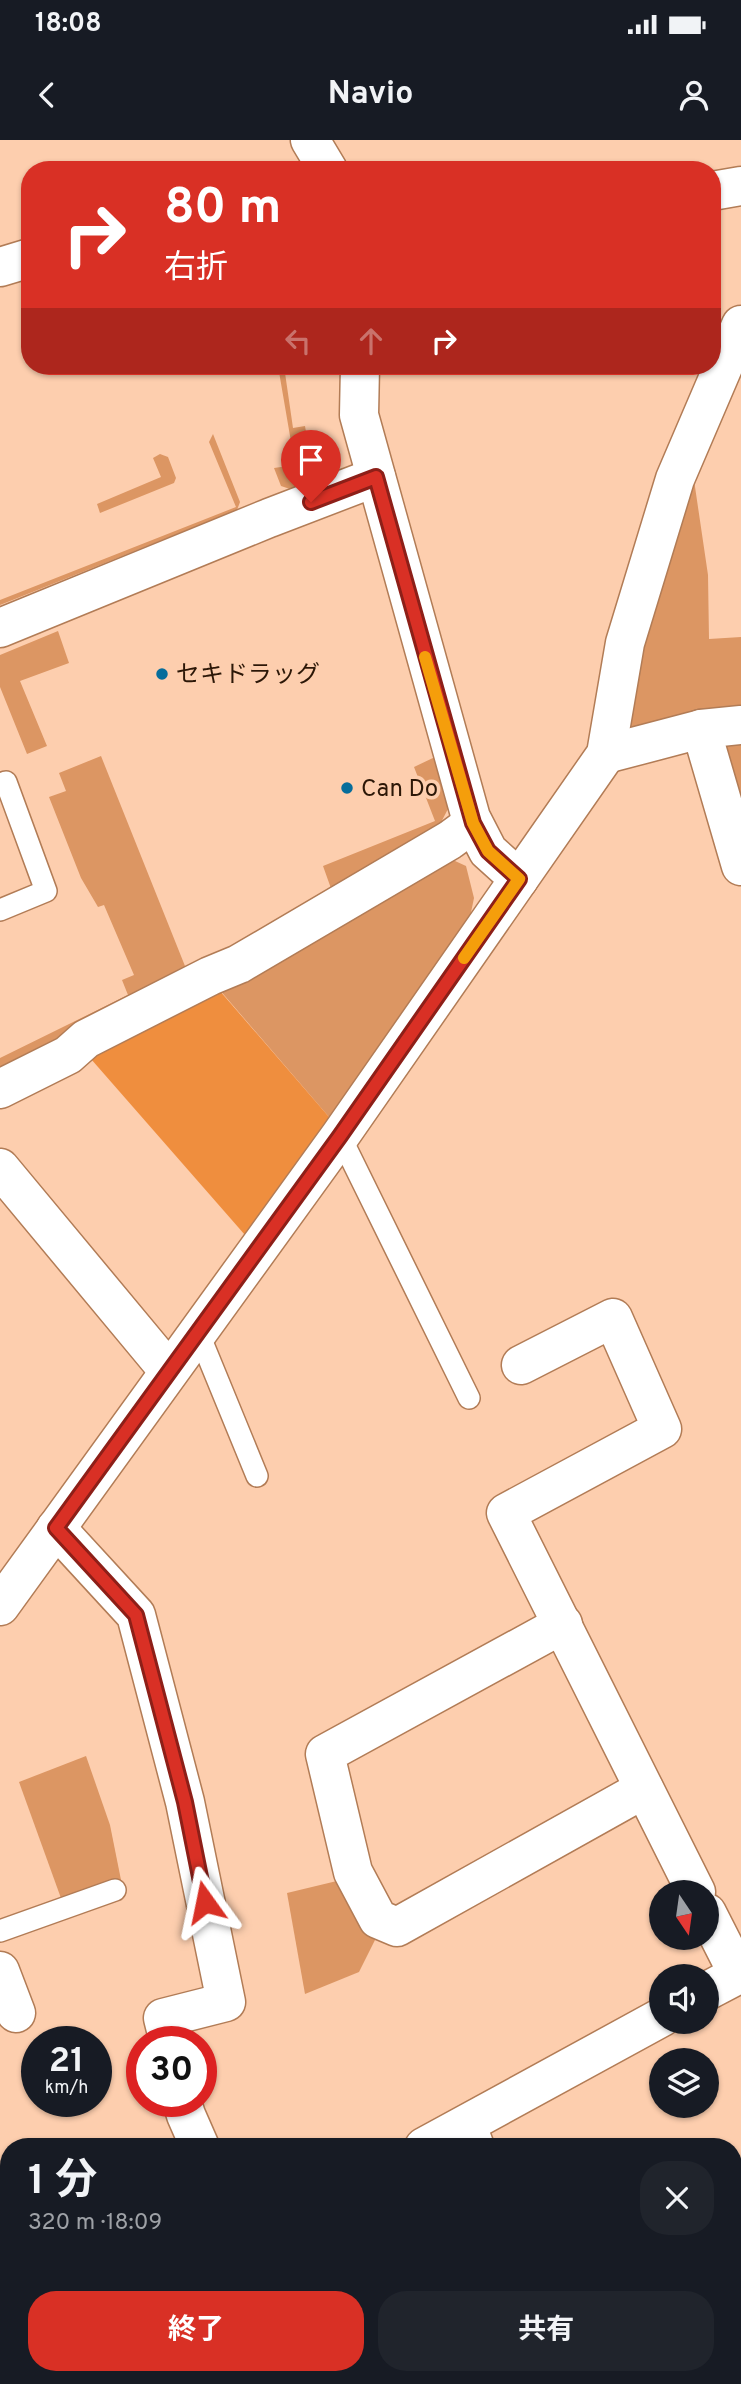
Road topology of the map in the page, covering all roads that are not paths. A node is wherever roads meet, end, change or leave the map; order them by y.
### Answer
1 (310, 140) edge
2 (323, 161) edge
3 (741, 186) edge
4 (721, 189) edge
5 (21, 261) edge
6 (0, 267) edge
7 (741, 325) edge
8 (721, 372) edge
9 (360, 375) edge
10 (720, 375) edge
11 (376, 477) junction
12 (0, 628) edge
13 (741, 725) edge
14 (701, 729) junction
15 (606, 754) junction
16 (0, 784) edge
17 (473, 823) junction
18 (741, 866) edge
19 (519, 879) junction
20 (0, 910) edge
21 (0, 1089) edge
22 (340, 1136) junction
23 (0, 1168) edge
24 (198, 1332) junction
25 (521, 1365) dead end
26 (168, 1370) junction
27 (469, 1398) dead end
28 (257, 1476) dead end
29 (56, 1528) junction
30 (0, 1606) edge
31 (563, 1624) junction
32 (644, 1789) junction
33 (690, 1880) edge
34 (115, 1890) dead end
35 (0, 1931) edge
36 (719, 1949) edge
37 (0, 1971) edge
38 (729, 1979) edge
39 (16, 2013) dead end
40 (649, 2025) edge
41 (165, 2026) edge
42 (187, 2117) edge
43 (479, 2134) edge
44 (196, 2138) edge

1 - 2 street
3 - 4 street
5 - 6 street
7 - 8 street
9 - 11 street
10 - 15 street
11 - 12 street
11 - 17 street
13 - 14 street
14 - 15 street
14 - 18 street
15 - 19 street
16 - 20 lane
17 - 19 street
17 - 21 street
19 - 22 street
22 - 24 street
22 - 27 lane
23 - 26 street
24 - 26 street
24 - 28 lane
25 - 31 street
26 - 29 street
29 - 30 street
29 - 41 street
31 - 32 street
31 - 32 street
32 - 33 street
34 - 35 lane
36 - 38 street
37 - 39 street
40 - 43 street
42 - 44 street

